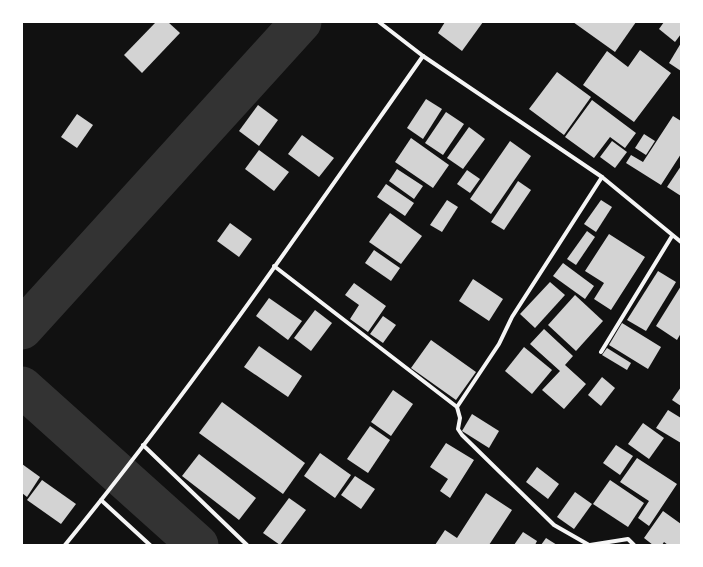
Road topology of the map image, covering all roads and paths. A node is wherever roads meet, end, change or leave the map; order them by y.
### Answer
1 (379, 22) edge
2 (424, 56) junction
3 (602, 177) junction
4 (672, 236) junction
5 (681, 242) edge
6 (274, 266) junction
7 (601, 352) dead end
8 (456, 407) junction
9 (143, 445) junction
10 (101, 500) junction
11 (65, 545) edge
12 (150, 545) edge
13 (247, 545) edge
14 (590, 545) edge
15 (634, 545) edge

1 - 2 street
2 - 3 street
2 - 6 street
3 - 4 street
3 - 8 street
4 - 5 street
4 - 7 street
6 - 8 street
6 - 9 street
8 - 14 street
9 - 10 street
9 - 13 street
10 - 11 street
10 - 12 street
14 - 15 street

